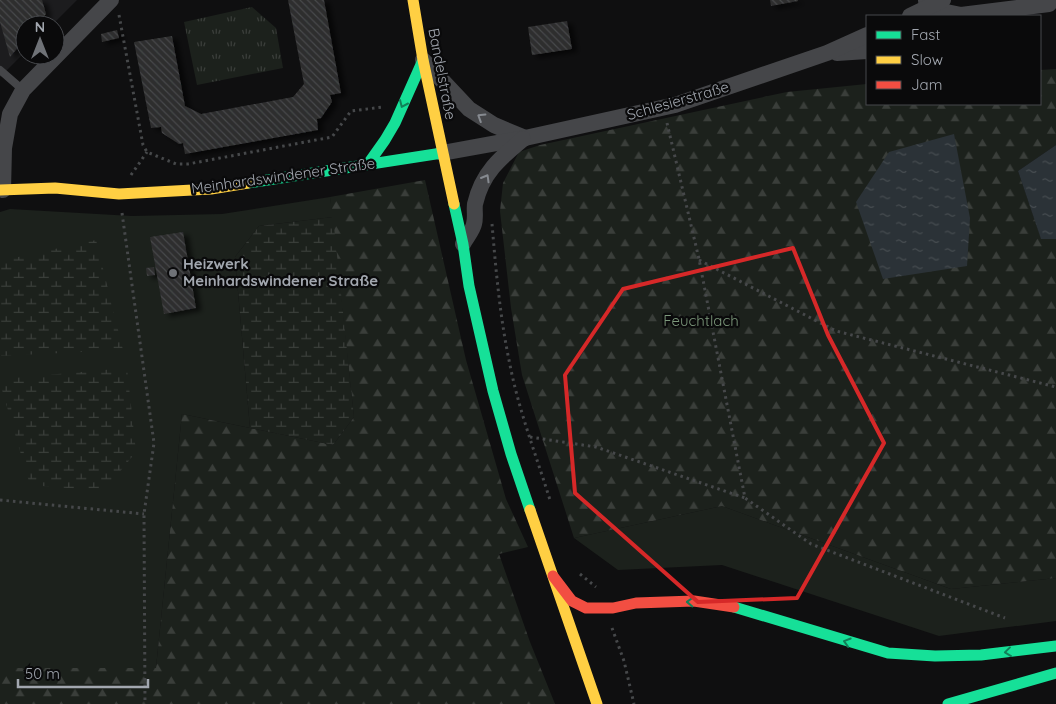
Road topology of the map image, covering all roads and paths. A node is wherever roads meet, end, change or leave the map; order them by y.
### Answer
1 (414, 0) edge
2 (943, 0) edge
3 (110, 1) edge
4 (1052, 2) edge
5 (927, 4) edge
6 (911, 15) edge
7 (1030, 15) edge
8 (866, 35) edge
9 (866, 51) edge
10 (827, 53) junction
11 (423, 60) junction
12 (0, 70) edge
13 (23, 90) junction
14 (383, 107) dead end
15 (663, 108) junction
16 (525, 138) junction
17 (442, 153) junction
18 (368, 164) junction
19 (1, 190) edge
20 (121, 206) dead end
21 (463, 244) junction
22 (699, 259) junction
23 (497, 279) dead end
24 (1056, 387) edge
25 (530, 437) junction
26 (745, 498) junction
27 (0, 500) edge
28 (550, 500) dead end
29 (144, 514) junction
30 (573, 570) dead end
31 (553, 576) junction
32 (604, 608) junction
33 (1005, 618) dead end
34 (1056, 646) edge
35 (1056, 673) edge
36 (1056, 682) edge
37 (1037, 690) dead end
38 (145, 704) edge
39 (597, 704) edge
40 (634, 704) edge
41 (948, 704) edge

1 - 11 main road, Bandelstraße
2 - 5 street
3 - 13 street, Meinhardswindener Straße
3 - 14 path
4 - 5 street
4 - 7 street
5 - 6 street
8 - 10 street, Schlesierstraße
9 - 10 street, Schlesierstraße
10 - 15 street, Schlesierstraße
16 -> 11 street
11 - 17 main road, Bandelstraße
11 -> 18 main road
12 - 13 lane
13 - 19 street, Meinhardswindener Straße
15 - 16 street, Schlesierstraße
15 - 22 path
16 - 17 street, Schlesierstraße
21 -> 16 street, Schlesierstraße
17 - 18 main road, Meinhardswindener Straße
17 - 21 main road, Bandelstraße
18 - 19 main road, Meinhardswindener Straße
20 - 29 path
21 - 31 main road, Bandelstraße
22 - 24 path
22 - 26 path
23 - 25 path
25 - 26 path
25 - 28 path
26 - 33 path
27 - 29 path
29 - 38 path
30 - 32 path
31 - 32 main road
31 - 39 main road, Bandelstraße
34 -> 32 main road
32 - 40 path
35 - 41 main road
36 - 37 main road

